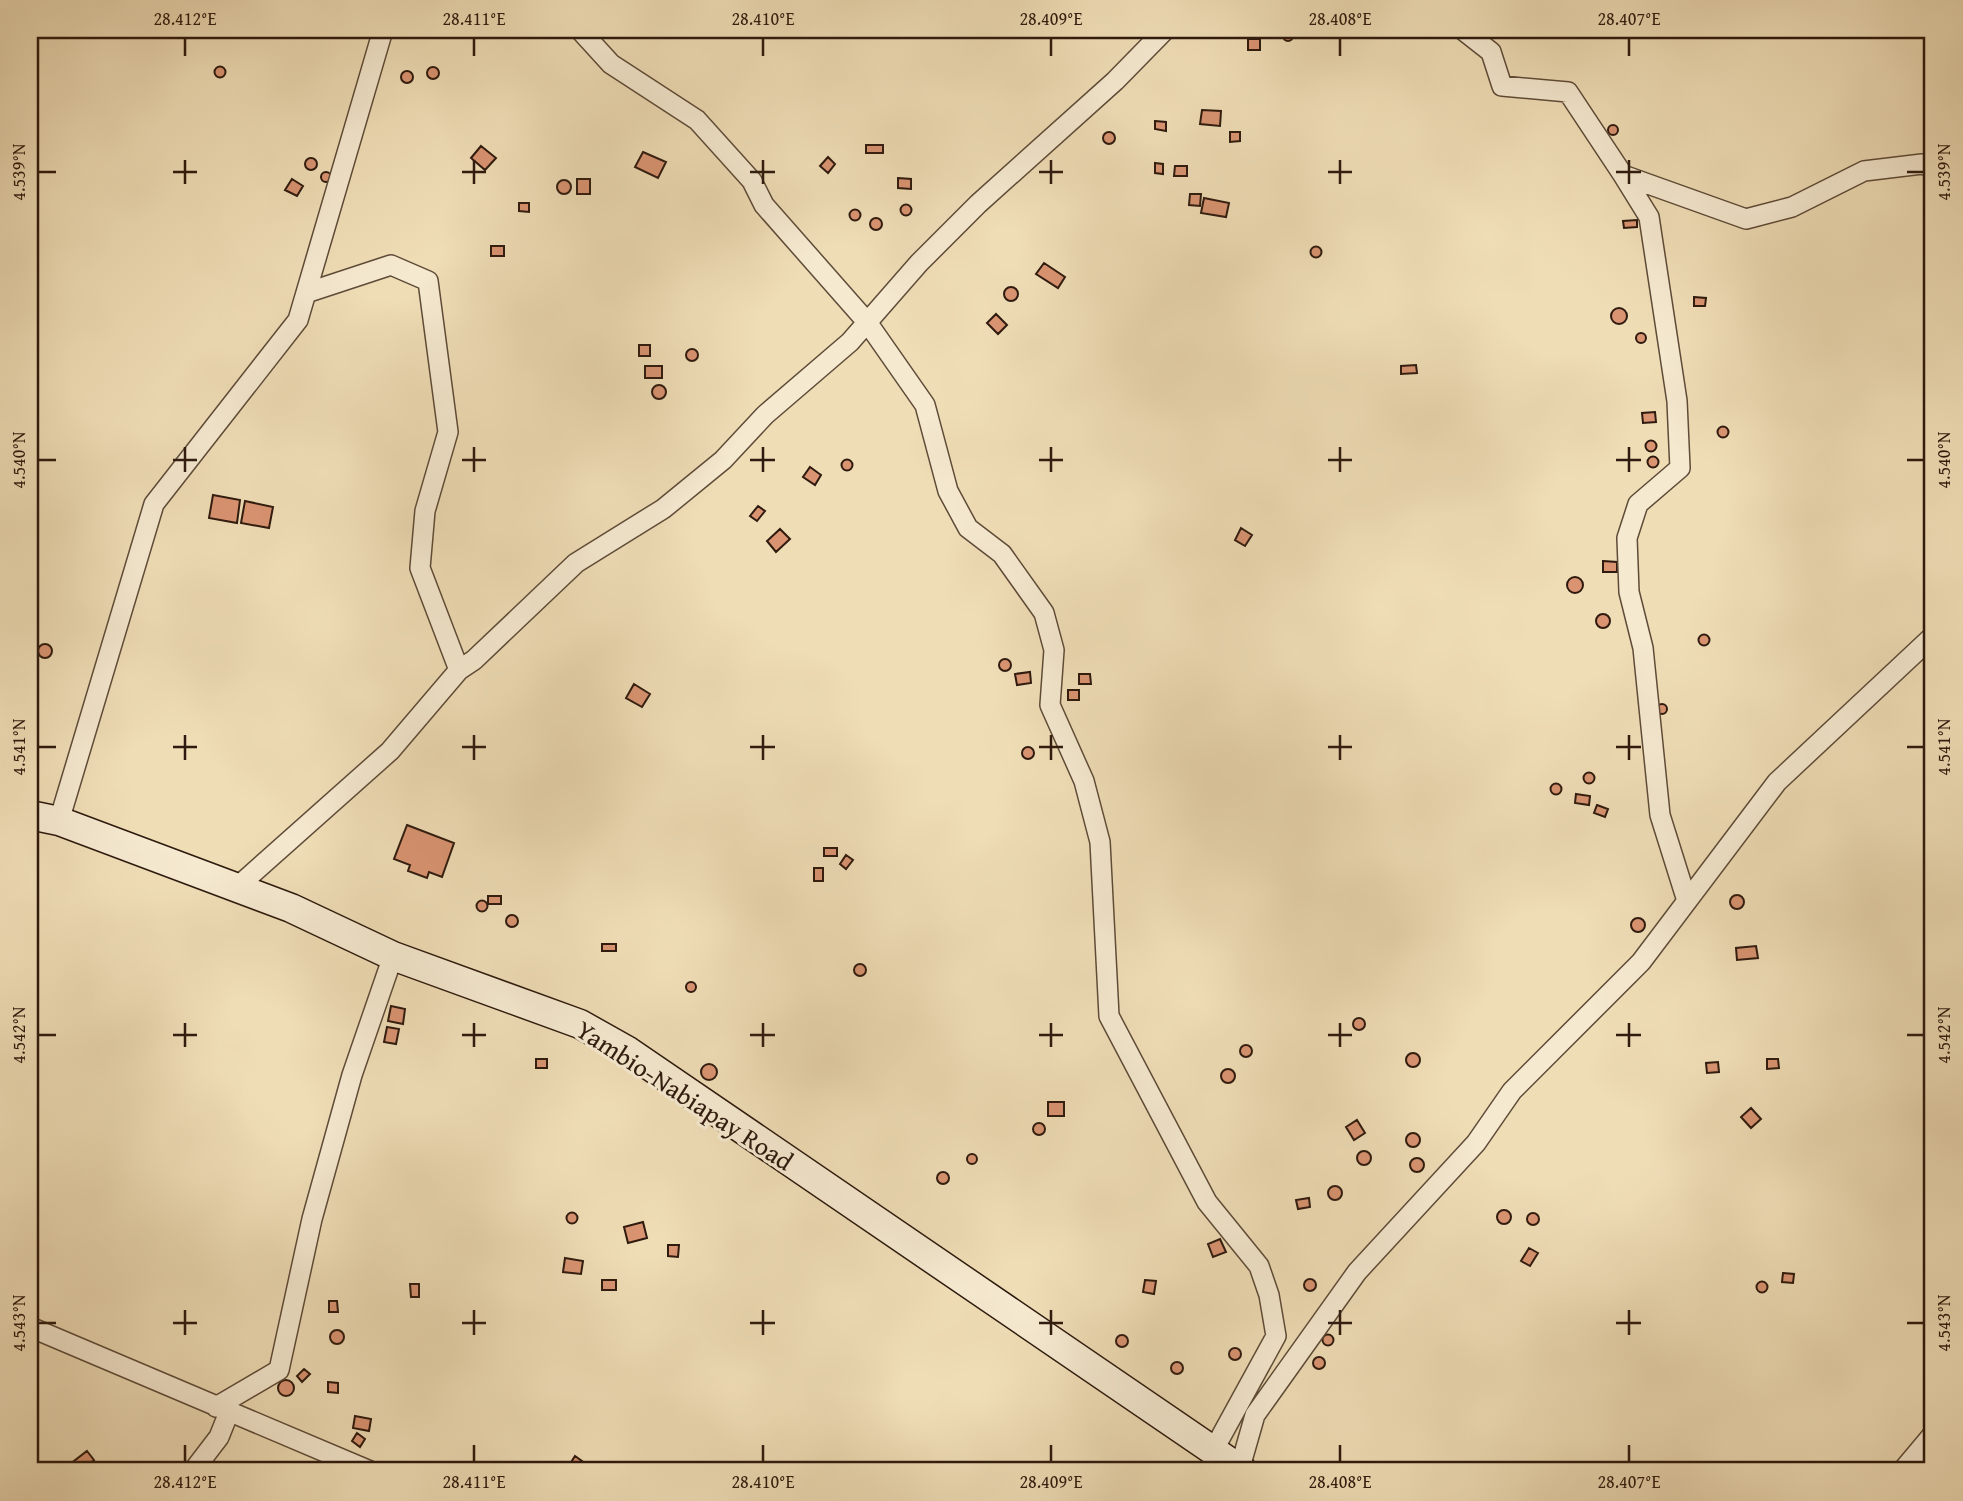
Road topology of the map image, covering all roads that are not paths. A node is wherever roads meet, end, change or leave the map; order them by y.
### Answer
1 (383, 30) edge
2 (580, 30) edge
3 (1165, 30) edge
4 (1463, 30) edge
5 (1933, 168) edge
6 (1623, 176) junction
7 (306, 293) junction
8 (867, 322) junction
9 (1933, 636) edge
10 (458, 670) junction
11 (30, 816) edge
12 (59, 821) junction
13 (235, 889) junction
14 (1687, 901) junction
15 (393, 956) junction
16 (30, 1327) edge
17 (222, 1409) junction
18 (1933, 1434) edge
19 (1213, 1451) junction
20 (193, 1471) edge
21 (370, 1471) edge
22 (1241, 1471) edge
23 (1902, 1471) edge

1 - 7 street
2 - 8 street
3 - 8 street
4 - 6 street
5 - 6 street
6 - 14 street
7 - 10 street
7 - 12 street
8 - 10 street
8 - 19 street
9 - 14 street
10 - 13 street
11 - 12 main road, Yambio-Nabiapay Road
12 - 13 main road, Yambio-Nabiapay Road
13 - 15 main road, Yambio-Nabiapay Road
14 - 22 street
15 - 17 street
15 - 19 main road, Yambio-Nabiapay Road
16 - 17 street
17 - 20 street
17 - 21 street
18 - 23 street
19 - 22 main road, Yambio-Nabiapay Road

